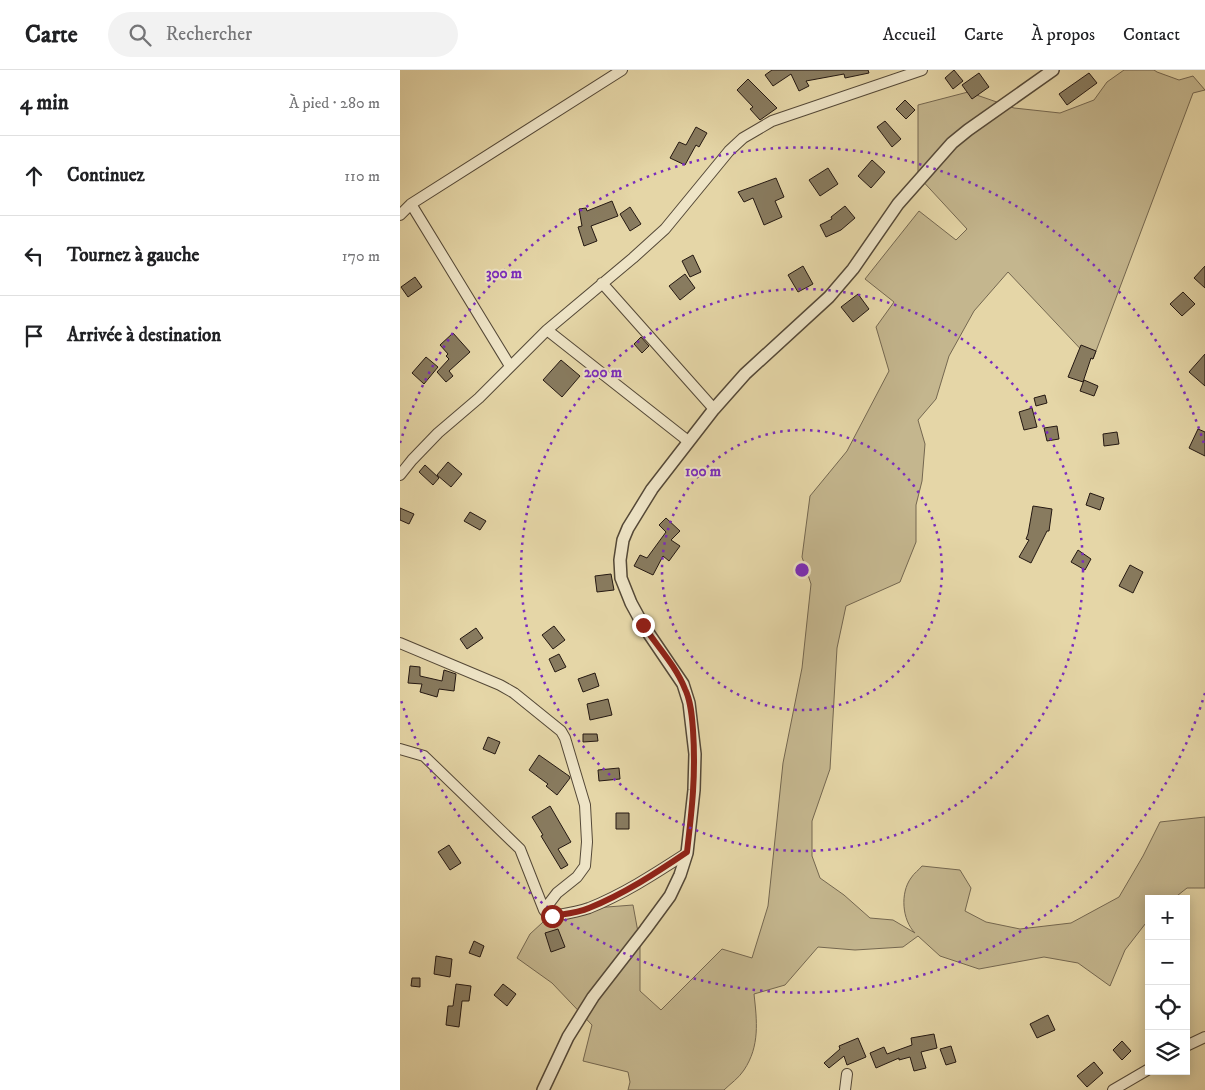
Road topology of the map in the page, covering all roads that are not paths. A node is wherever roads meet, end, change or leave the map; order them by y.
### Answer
1 (622, 70) edge
2 (922, 70) edge
3 (1053, 70) edge
4 (411, 204) junction
5 (400, 215) edge
6 (602, 283) junction
7 (547, 330) junction
8 (510, 366) junction
9 (714, 409) junction
10 (688, 440) junction
11 (400, 475) edge
12 (400, 644) edge
13 (400, 749) edge
14 (687, 852) junction
15 (544, 910) junction
16 (1205, 1037) edge
17 (1190, 1044) edge
18 (1145, 1071) edge
19 (847, 1074) dead end
20 (543, 1090) edge
21 (844, 1090) edge
22 (1114, 1090) edge

1 - 4 street
2 - 6 street
3 - 9 street
4 - 5 street
4 - 8 street
6 - 7 street
6 - 9 street
7 - 8 street
7 - 10 street
8 - 11 street
9 - 10 street
10 - 14 street
12 - 15 street
13 - 15 street
14 - 15 street
14 - 20 street
16 - 17 street
18 - 22 street
19 - 21 street

